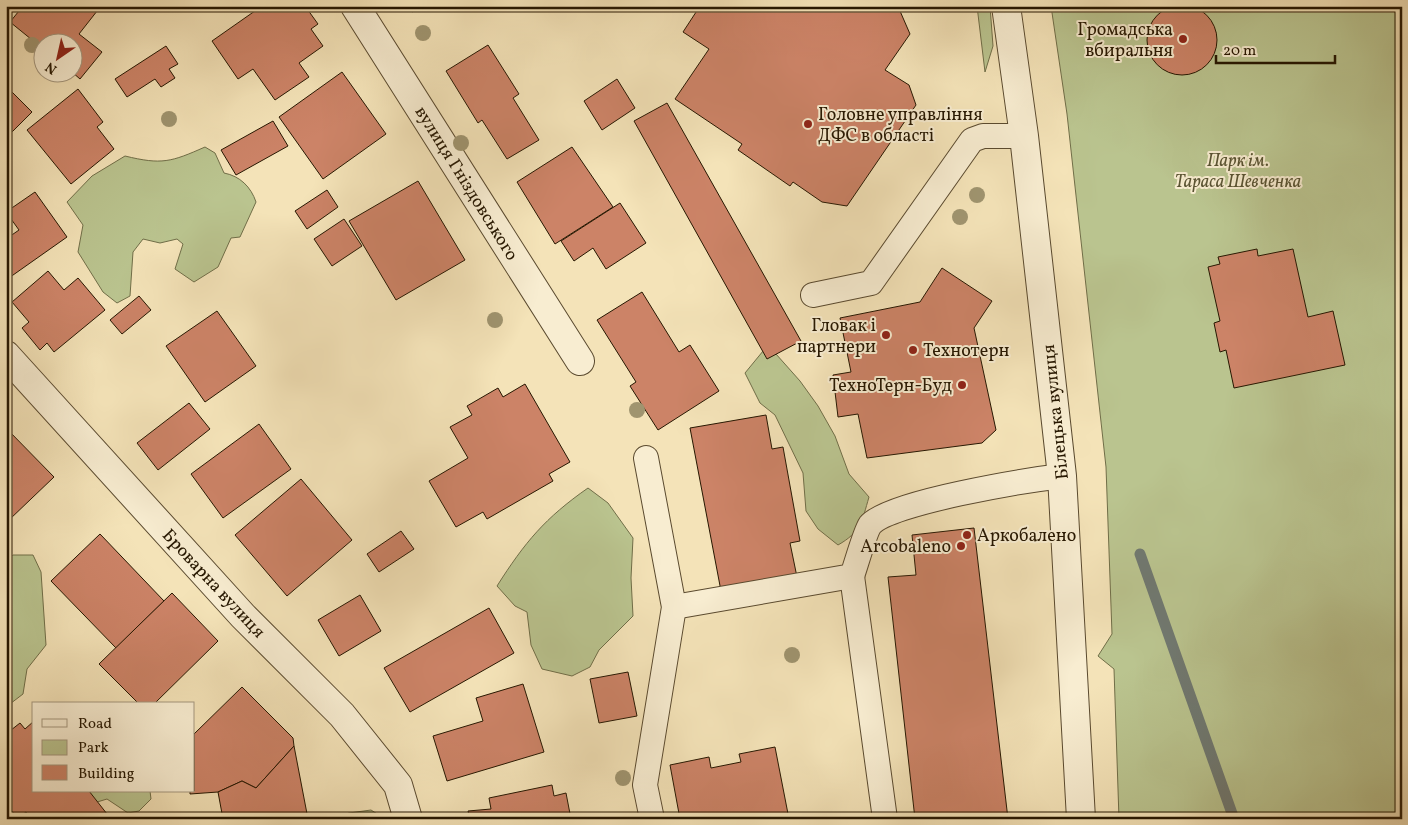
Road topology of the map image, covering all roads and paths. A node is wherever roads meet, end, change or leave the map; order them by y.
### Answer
1 (355, 6) edge
2 (1006, 6) edge
3 (1024, 136) junction
4 (813, 295) dead end
5 (6, 355) edge
6 (580, 361) dead end
7 (646, 458) dead end
8 (1062, 476) junction
9 (852, 576) junction
10 (674, 607) junction
11 (408, 819) edge
12 (652, 819) edge
13 (886, 819) edge
14 (1081, 819) edge

1 - 6 street, вулиця Гніздовського
2 - 3 street, Білецька вулиця
3 - 4 lane
3 - 8 street, Білецька вулиця
5 - 11 street, Броварна вулиця
7 - 10 lane
8 - 9 lane
8 - 14 street, Білецька вулиця
9 - 10 lane
9 - 13 lane
10 - 12 lane

